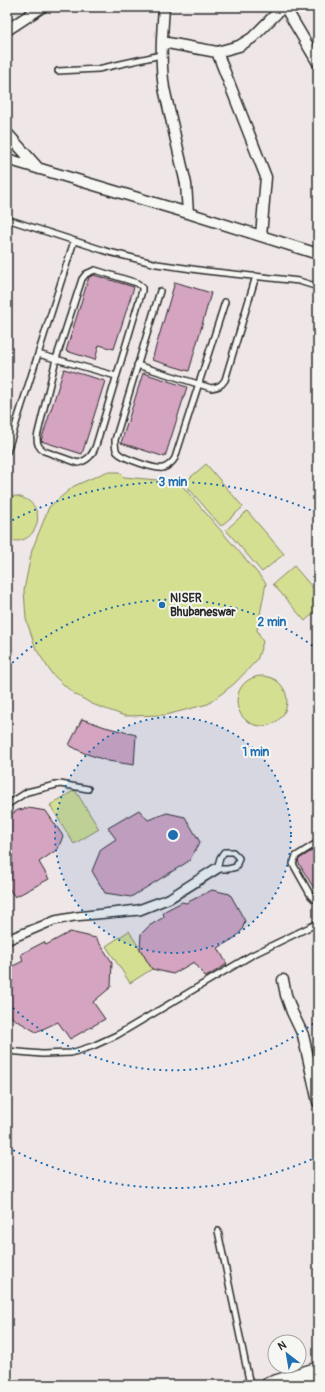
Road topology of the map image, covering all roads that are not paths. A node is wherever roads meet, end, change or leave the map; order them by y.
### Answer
1 (42, 7) edge
2 (164, 7) edge
3 (284, 7) edge
4 (7, 30) edge
5 (162, 42) junction
6 (217, 52) junction
7 (161, 55) junction
8 (318, 63) edge
9 (58, 71) dead end
10 (7, 133) edge
11 (7, 159) edge
12 (39, 169) junction
13 (188, 213) junction
14 (7, 220) edge
15 (261, 236) junction
16 (74, 242) junction
17 (318, 254) edge
18 (256, 276) junction
19 (318, 287) edge
20 (160, 291) dead end
21 (225, 302) dead end
22 (38, 354) junction
23 (56, 359) junction
24 (137, 365) junction
25 (116, 376) junction
26 (199, 384) junction
27 (7, 452) edge
28 (88, 789) dead end
29 (7, 805) edge
30 (318, 842) edge
31 (318, 899) edge
32 (318, 923) edge
33 (7, 938) edge
34 (7, 942) edge
35 (283, 980) dead end
36 (7, 1051) edge
37 (318, 1102) edge
38 (218, 1231) dead end
39 (318, 1370) edge
40 (318, 1384) edge
41 (250, 1385) edge
42 (269, 1385) edge
43 (314, 1385) edge

1 - 4 street
2 - 5 street
3 - 6 street
3 - 8 street
5 - 6 street
5 - 7 street
6 - 15 street
7 - 9 lane
7 - 13 street
10 - 12 street
11 - 12 street
12 - 13 street
13 - 15 street
14 - 16 lane
15 - 17 street
16 - 18 lane
16 - 22 lane
18 - 19 lane
18 - 26 lane
20 - 24 lane
21 - 26 lane
22 - 23 lane
22 - 27 lane
23 - 25 lane
23 - 25 lane
23 - 25 lane
24 - 26 lane
24 - 26 lane
28 - 29 lane
30 - 31 lane
32 - 36 lane
33 - 34 lane
35 - 37 street
38 - 41 lane
39 - 42 main road
40 - 43 main road

